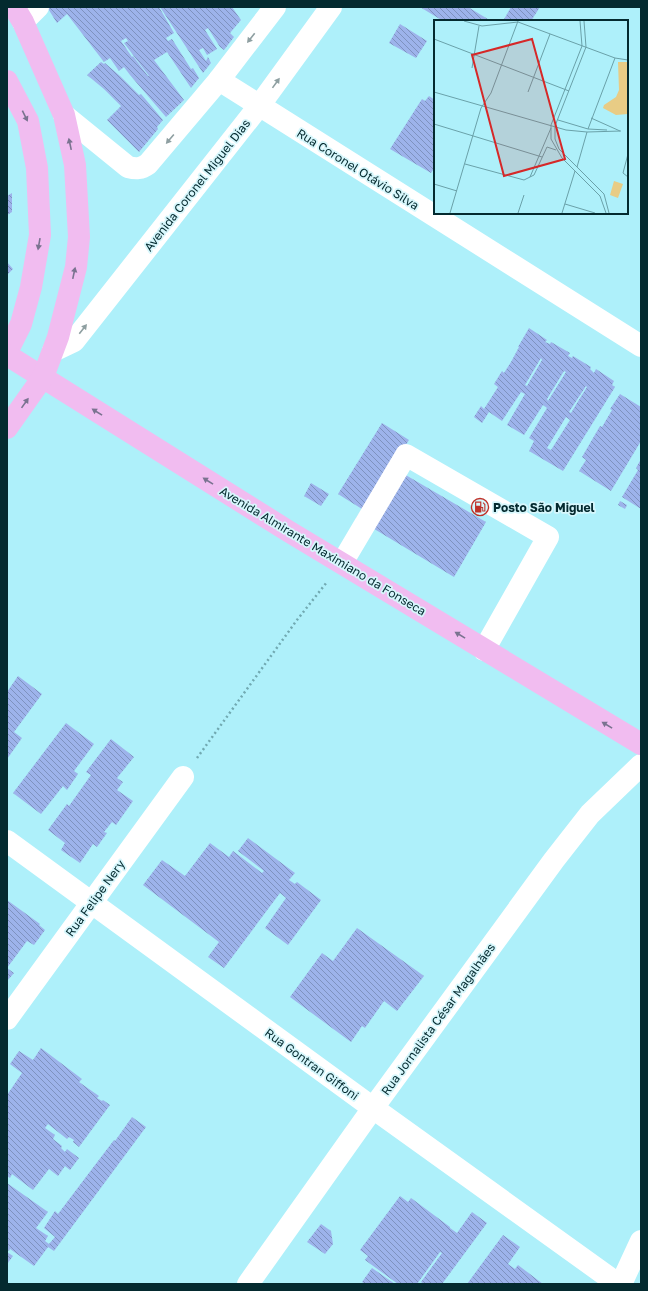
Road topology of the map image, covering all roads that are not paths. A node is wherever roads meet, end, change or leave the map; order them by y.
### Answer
1 (275, 7) edge
2 (331, 7) edge
3 (25, 12) edge
4 (219, 80) junction
5 (7, 81) edge
6 (259, 106) junction
7 (64, 116) junction
8 (641, 346) edge
9 (53, 351) junction
10 (7, 352) edge
11 (7, 355) edge
12 (43, 378) junction
13 (7, 428) edge
14 (342, 564) junction
15 (484, 650) junction
16 (641, 744) edge
17 (641, 765) edge
18 (184, 777) road end
19 (7, 841) edge
20 (91, 902) junction
21 (7, 1019) edge
22 (373, 1108) junction
23 (641, 1241) edge
24 (248, 1284) edge
25 (619, 1284) edge

1 -> 4 street
6 -> 2 street, Avenida Coronel Miguel Dias
3 - 7 main road
4 - 6 street, Rua Coronel Otávio Silva
4 -> 7 street
5 -> 10 main road
6 - 8 street, Rua Coronel Otávio Silva
9 -> 6 street, Avenida Coronel Miguel Dias
9 -> 7 main road
9 - 12 main road
11 - 12 main road, Avenida Almirante Maximiano da Fonseca
13 -> 12 main road
14 -> 12 main road, Avenida Almirante Maximiano da Fonseca
15 -> 14 main road, Avenida Almirante Maximiano da Fonseca
14 - 15 street
16 -> 15 main road, Avenida Almirante Maximiano da Fonseca
17 - 22 street, Rua Jornalista César Magalhães
18 - 20 street, Rua Felipe Nery
19 - 20 street, Rua Gontran Giffoni
20 - 21 street, Rua Felipe Nery
20 - 22 street, Rua Gontran Giffoni
22 - 24 street, Rua Jornalista César Magalhães
22 - 25 street, Rua Gontran Giffoni
23 - 25 street

